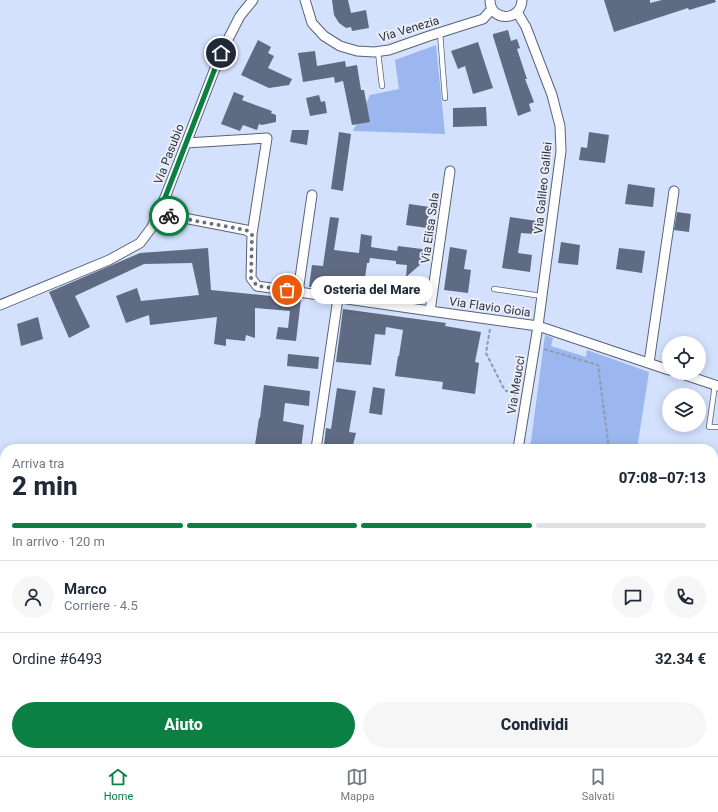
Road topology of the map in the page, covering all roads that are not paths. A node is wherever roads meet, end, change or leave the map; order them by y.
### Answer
1 (253, 0) edge
2 (304, 0) edge
3 (522, 0) edge
4 (491, 4) edge
5 (517, 12) junction
6 (440, 32) junction
7 (378, 52) junction
8 (382, 86) dead end
9 (446, 98) dead end
10 (186, 142) junction
11 (450, 171) dead end
12 (674, 192) dead end
13 (312, 195) dead end
14 (158, 214) junction
15 (252, 234) junction
16 (494, 289) dead end
17 (298, 292) junction
18 (542, 296) junction
19 (338, 298) junction
20 (0, 305) edge
21 (430, 312) junction
22 (538, 326) junction
23 (649, 363) junction
24 (662, 368) edge
25 (701, 380) edge
26 (716, 385) edge
27 (718, 427) edge
28 (317, 444) edge
29 (519, 444) edge

1 - 10 street, Via Pasubio
2 - 7 street, Via Venezia
3 - 5 street
4 - 5 street
4 - 6 street, Via Venezia
5 - 18 street, Via Galileo Galilei
6 - 7 street, Via Venezia
6 - 9 lane
7 - 8 lane
10 - 14 street, Via Pasubio
10 - 15 street
11 - 21 street, Via Elisa Sala
12 - 23 street
13 - 17 street
14 - 15 street
14 - 20 street, Via Pasubio
15 - 17 street, Via Flavio Gioia
16 - 18 lane
17 - 19 street, Via Flavio Gioia
18 - 22 street, Via Galileo Galilei
19 - 21 street, Via Flavio Gioia
19 - 28 street
21 - 22 street, Via Flavio Gioia
22 - 23 street, Via Flavio Gioia
22 - 29 street, Via Meucci
23 - 24 street, Via Flavio Gioia
25 - 26 street
26 - 27 lane

